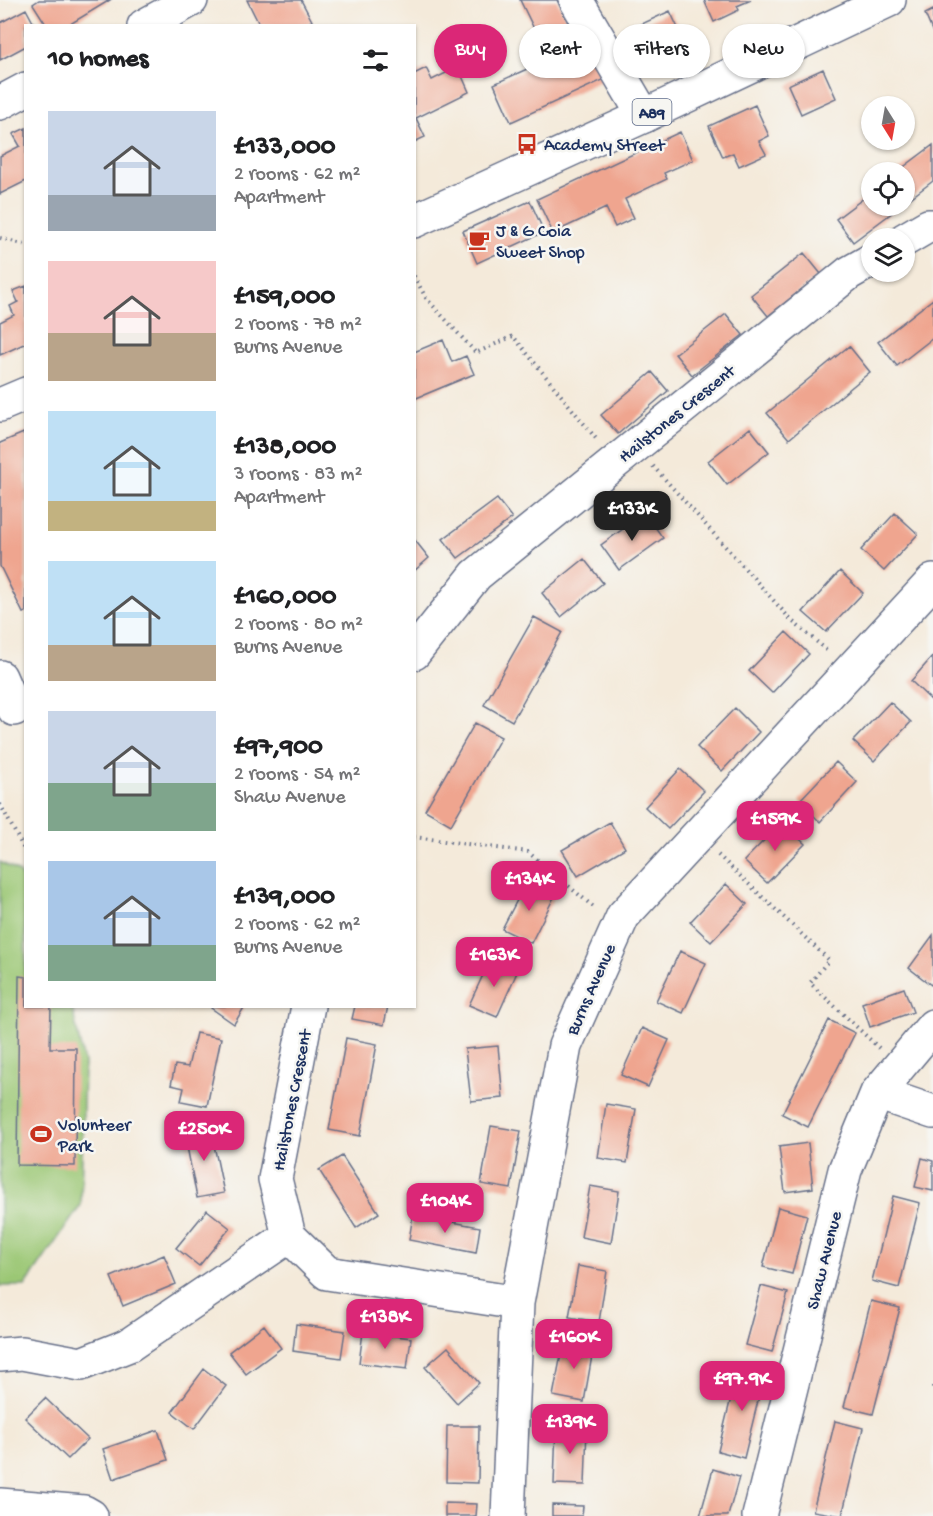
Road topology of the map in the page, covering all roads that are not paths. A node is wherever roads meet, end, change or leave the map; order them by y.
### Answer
1 (576, 0) edge
2 (889, 0) edge
3 (24, 90) edge
4 (0, 103) edge
5 (644, 116) junction
6 (416, 220) edge
7 (933, 226) edge
8 (915, 234) edge
9 (861, 266) edge
10 (24, 395) edge
11 (0, 405) edge
12 (933, 581) edge
13 (416, 651) edge
14 (0, 677) edge
15 (13, 709) edge
16 (308, 1008) edge
17 (933, 1026) edge
18 (877, 1093) junction
19 (933, 1112) edge
20 (289, 1236) junction
21 (517, 1303) junction
22 (0, 1355) edge
23 (0, 1505) edge
24 (91, 1516) edge
25 (508, 1516) edge
26 (759, 1516) edge

1 - 5 street
2 - 5 street, A89
3 - 4 street
5 - 6 street, A89
7 - 8 street
9 - 13 street, Hailstones Crescent
10 - 11 street
12 - 21 street, Burns Avenue
14 - 15 street
16 - 20 street, Hailstones Crescent
17 - 18 street, Shaw Avenue
18 - 19 street
18 - 26 street, Shaw Avenue
20 - 21 street
20 - 22 street
21 - 25 street, Burns Avenue
23 - 24 street

